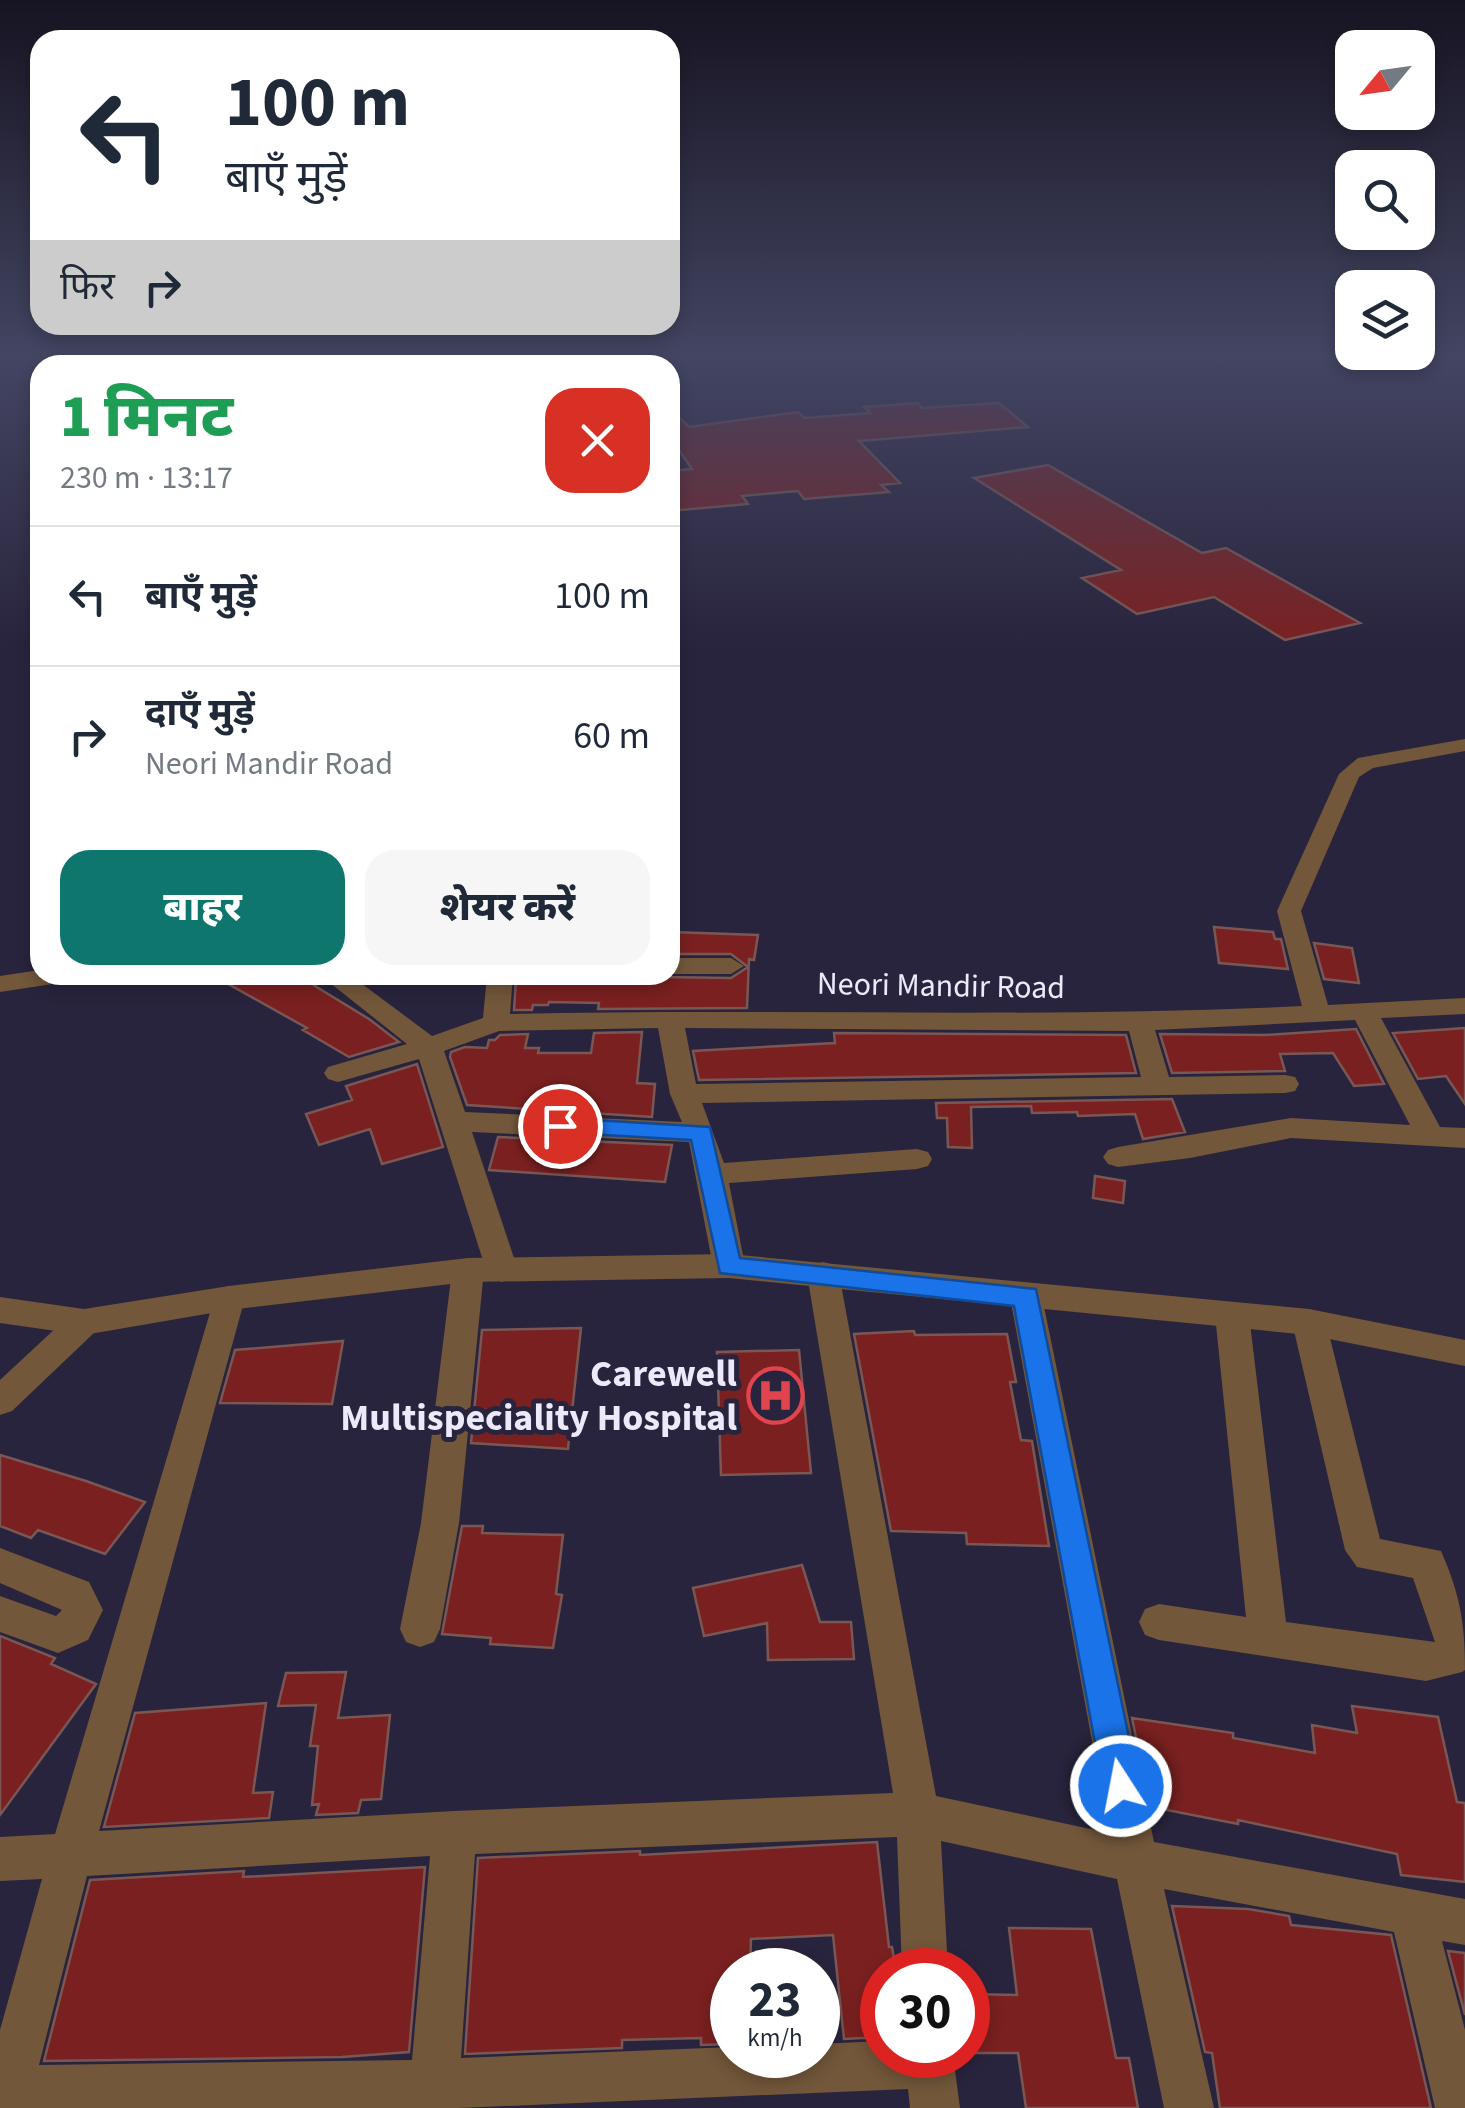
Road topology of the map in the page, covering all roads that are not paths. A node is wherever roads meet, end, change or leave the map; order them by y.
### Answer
1 (1465, 745) edge
2 (680, 966) edge
3 (732, 966) dead end
4 (30, 979) edge
5 (0, 984) edge
6 (346, 985) edge
7 (499, 985) edge
8 (1465, 1006) edge
9 (1364, 1012) junction
10 (1318, 1016) junction
11 (670, 1020) junction
12 (496, 1023) junction
13 (1140, 1023) junction
14 (430, 1047) junction
15 (338, 1073) dead end
16 (1157, 1084) junction
17 (1285, 1084) dead end
18 (684, 1094) junction
19 (454, 1121) junction
20 (701, 1132) junction
21 (1465, 1138) edge
22 (1432, 1139) junction
23 (1118, 1157) dead end
24 (917, 1159) dead end
25 (712, 1174) junction
26 (729, 1266) junction
27 (485, 1270) junction
28 (822, 1274) junction
29 (1026, 1297) junction
30 (229, 1298) junction
31 (0, 1310) edge
32 (1232, 1315) junction
33 (84, 1322) junction
34 (1309, 1322) junction
35 (1465, 1353) edge
36 (0, 1401) edge
37 (0, 1565) edge
38 (0, 1614) edge
39 (1159, 1622) dead end
40 (420, 1629) dead end
41 (1268, 1638) junction
42 (918, 1814) junction
43 (454, 1833) junction
44 (70, 1857) junction
45 (0, 1859) edge
46 (1136, 1861) junction
47 (1412, 1912) junction
48 (1465, 1922) edge
49 (924, 1948) edge
50 (881, 2078) edge
51 (4, 2096) edge
52 (434, 2096) edge
53 (1189, 2108) edge
54 (1460, 2108) edge

1 - 10 street
2 - 3 street
4 - 5 street
6 - 14 street
7 - 12 street
8 - 9 street, Neori Mandir Road
9 - 10 street, Neori Mandir Road
9 - 22 street
10 - 13 street, Neori Mandir Road
11 - 12 street, Neori Mandir Road
11 - 13 street, Neori Mandir Road
11 - 18 street
12 - 14 street, Neori Mandir Road
13 - 16 street
14 - 15 street, Neori Mandir Road
14 - 19 street
16 - 17 street
16 - 18 street
18 - 20 street
19 - 20 street
19 - 27 street
20 - 25 street
21 - 22 street
22 - 23 street
24 - 25 street
25 - 26 street
26 - 27 street
26 - 28 street
27 - 30 street
27 - 40 street
28 - 29 street
28 - 42 street
29 - 32 street
29 - 46 street
30 - 33 street
30 - 44 street
31 - 33 street
32 - 34 street
32 - 41 street
33 - 36 street
34 - 35 street
34 - 41 street
37 - 38 street
39 - 41 street
42 - 43 street
42 - 46 street
42 - 49 street
43 - 44 street
43 - 52 street
44 - 45 street
44 - 51 street
46 - 47 street
46 - 53 street
47 - 48 street
47 - 54 street
50 - 52 street
51 - 52 street

